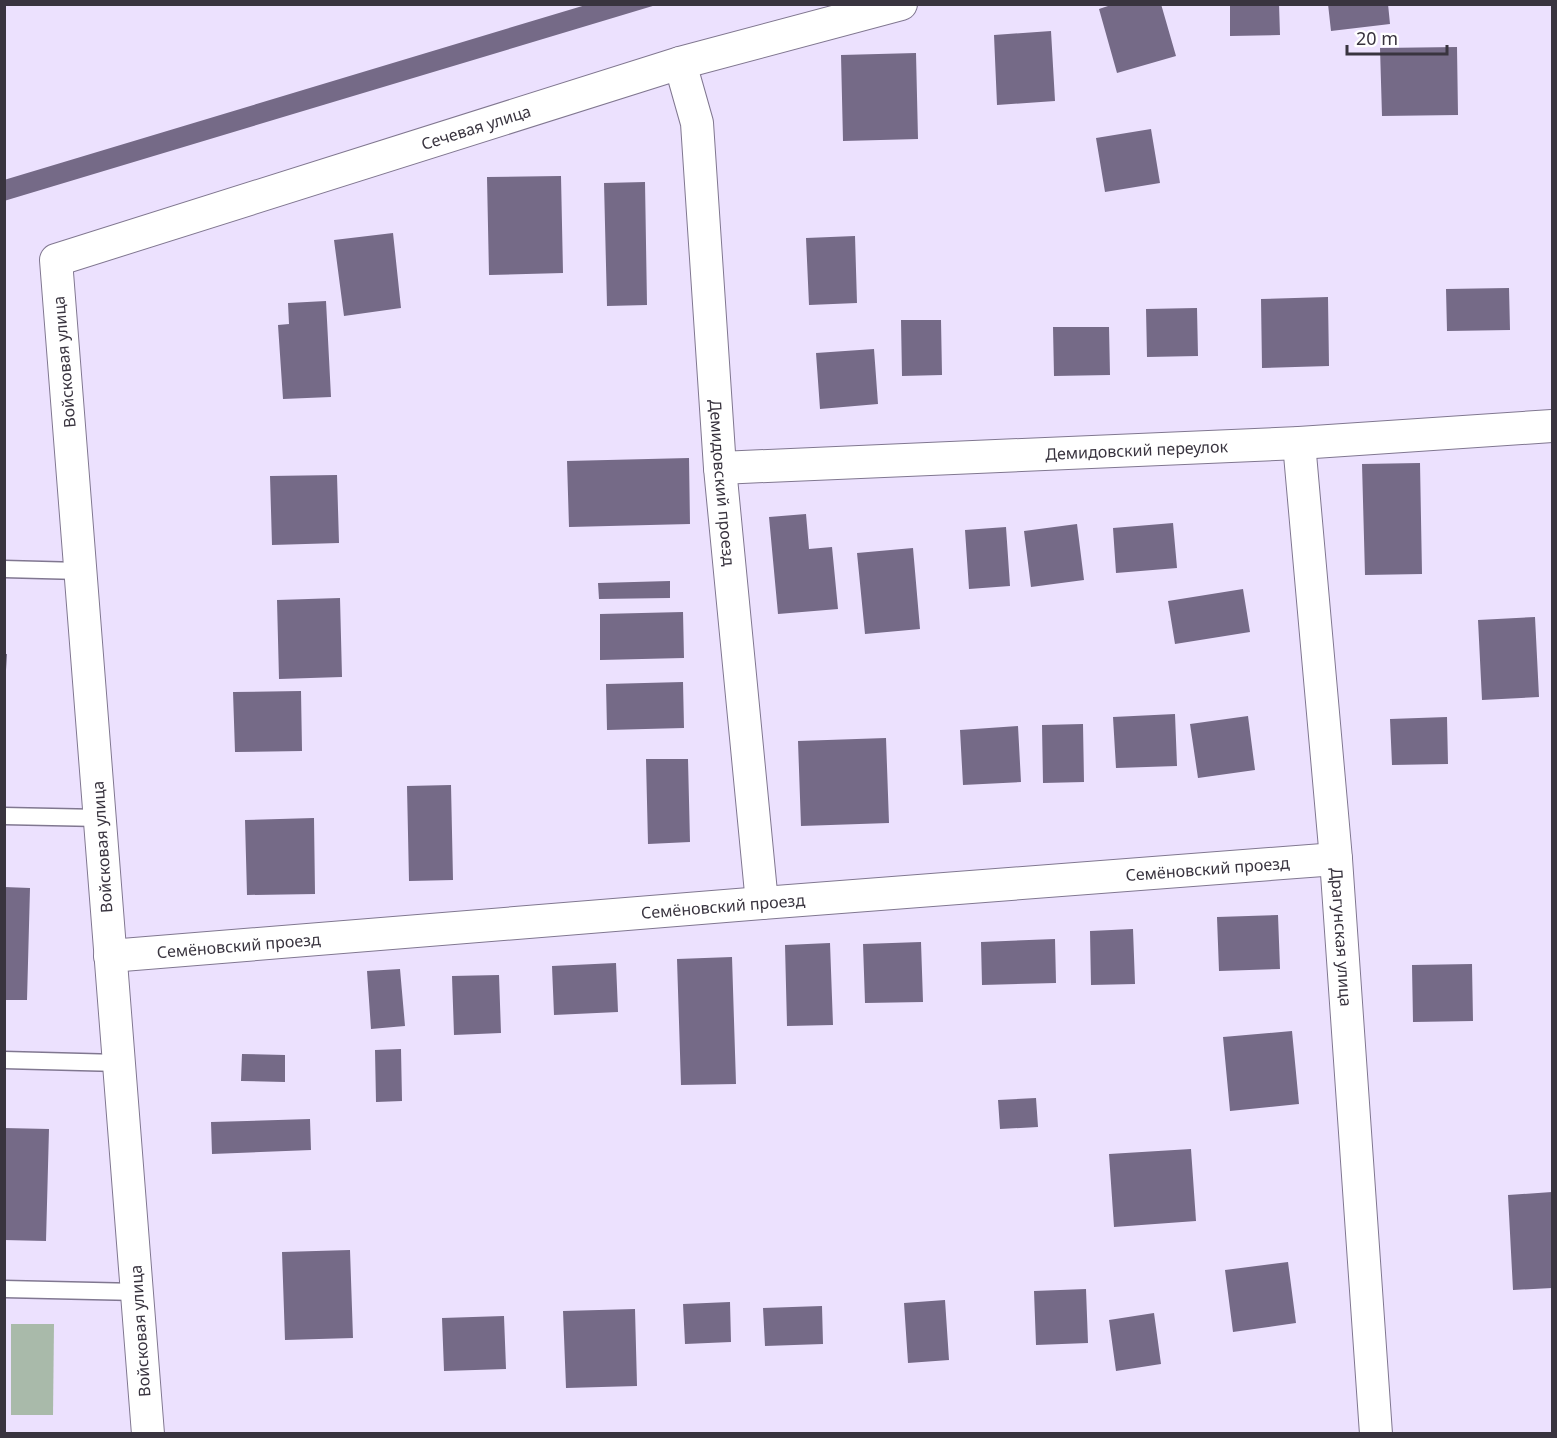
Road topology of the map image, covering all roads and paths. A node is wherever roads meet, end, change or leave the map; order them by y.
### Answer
1 (901, 4) edge
2 (680, 63) junction
3 (56, 260) joint
4 (1552, 426) edge
5 (1299, 442) junction
6 (720, 468) junction
7 (4, 569) edge
8 (80, 571) junction
9 (4, 816) edge
10 (100, 818) junction
11 (1336, 859) junction
12 (762, 903) junction
13 (110, 956) junction
14 (4, 1060) edge
15 (119, 1063) junction
16 (4, 1289) edge
17 (138, 1292) junction
18 (148, 1434) edge
19 (1376, 1434) edge

1 - 2 street, Сечевая улица
2 - 3 street, Сечевая улица
2 - 6 street, Демидовский проезд
3 - 8 street, Войсковая улица
4 - 5 street, Демидовский переулок
5 - 6 street, Демидовский переулок
5 - 11 street, Драгунская улица
6 - 12 street, Демидовский проезд
7 - 8 lane
8 - 10 street, Войсковая улица
9 - 10 lane
10 - 13 street, Войсковая улица
11 - 12 street, Семёновский проезд
11 - 19 street, Драгунская улица
12 - 13 street, Семёновский проезд
13 - 15 street, Войсковая улица
14 - 15 lane
15 - 17 street, Войсковая улица
16 - 17 lane
17 - 18 street, Войсковая улица

